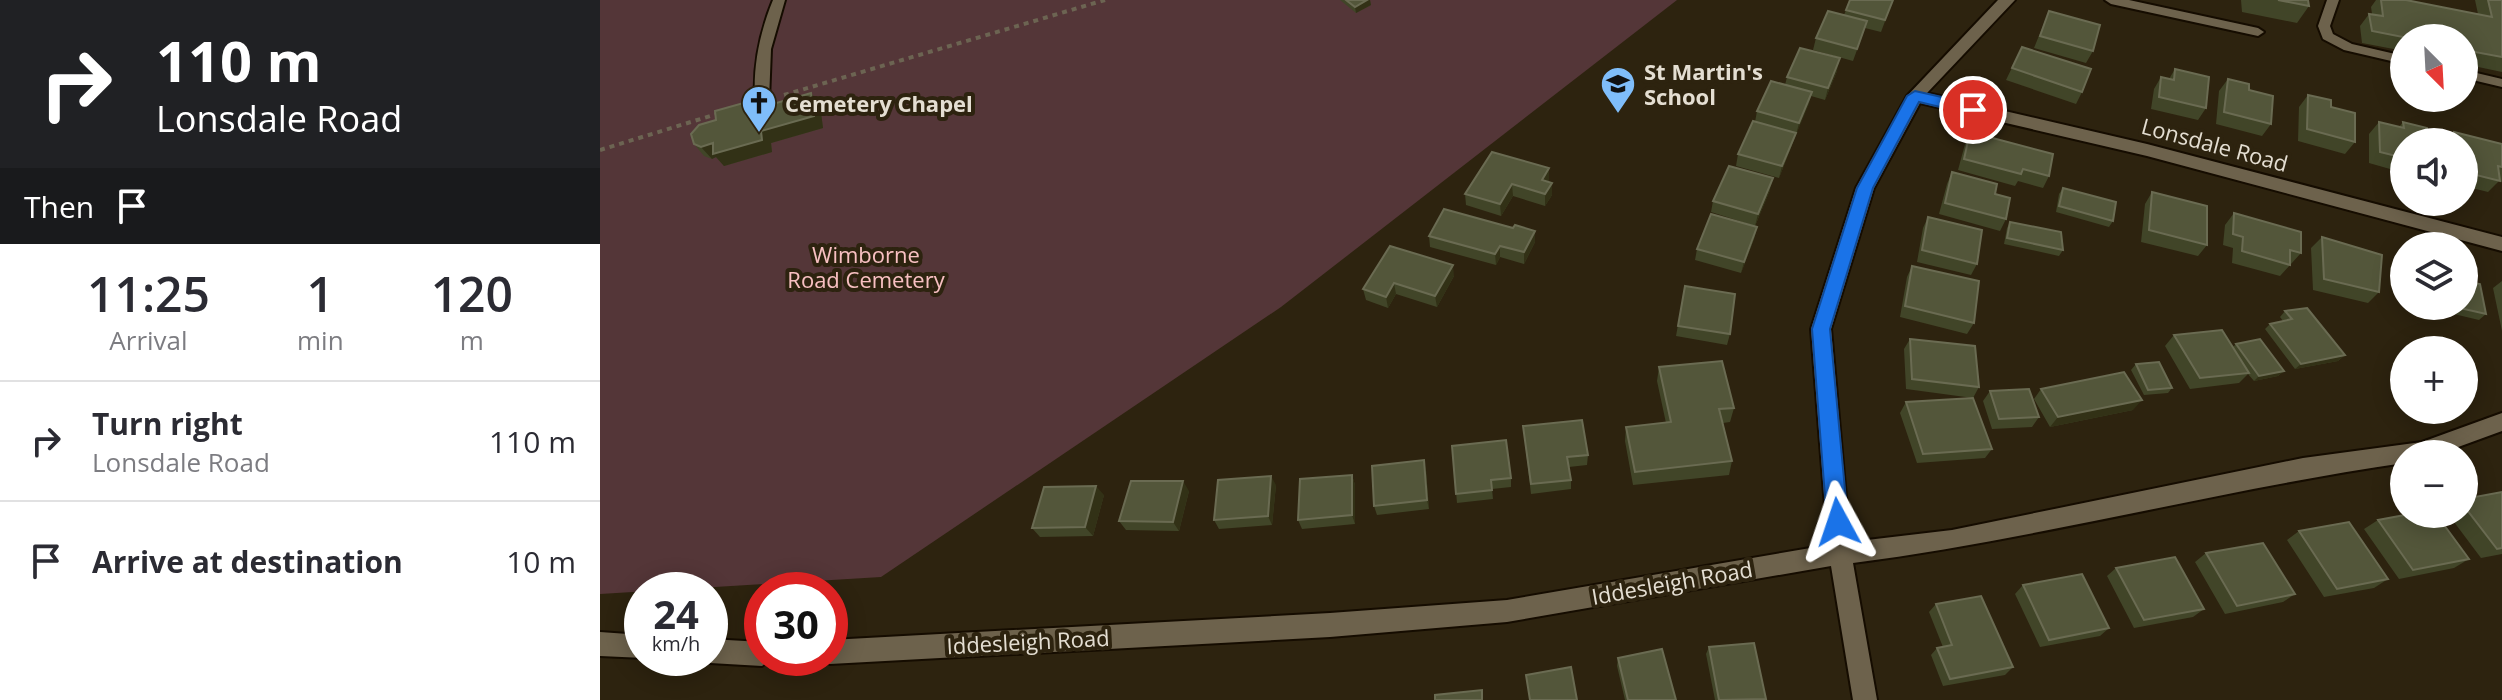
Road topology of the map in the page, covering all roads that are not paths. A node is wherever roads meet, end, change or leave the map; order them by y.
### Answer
1 (779, 0) edge
2 (2007, 0) edge
3 (2111, 0) edge
4 (2333, 0) edge
5 (2258, 32) dead end
6 (2390, 57) edge
7 (2478, 77) edge
8 (2502, 83) edge
9 (1915, 96) junction
10 (762, 100) edge
11 (2502, 244) edge
12 (2502, 422) edge
13 (1840, 554) junction
14 (600, 644) edge
15 (624, 646) edge
16 (848, 651) edge
17 (1865, 700) edge

1 - 10 lane
2 - 9 street
3 - 5 lane
4 - 6 lane
7 - 8 lane
9 - 11 street, Lonsdale Road
9 - 13 street
12 - 13 street, Iddesleigh Road
13 - 16 street, Iddesleigh Road
13 - 17 street
14 - 15 street

